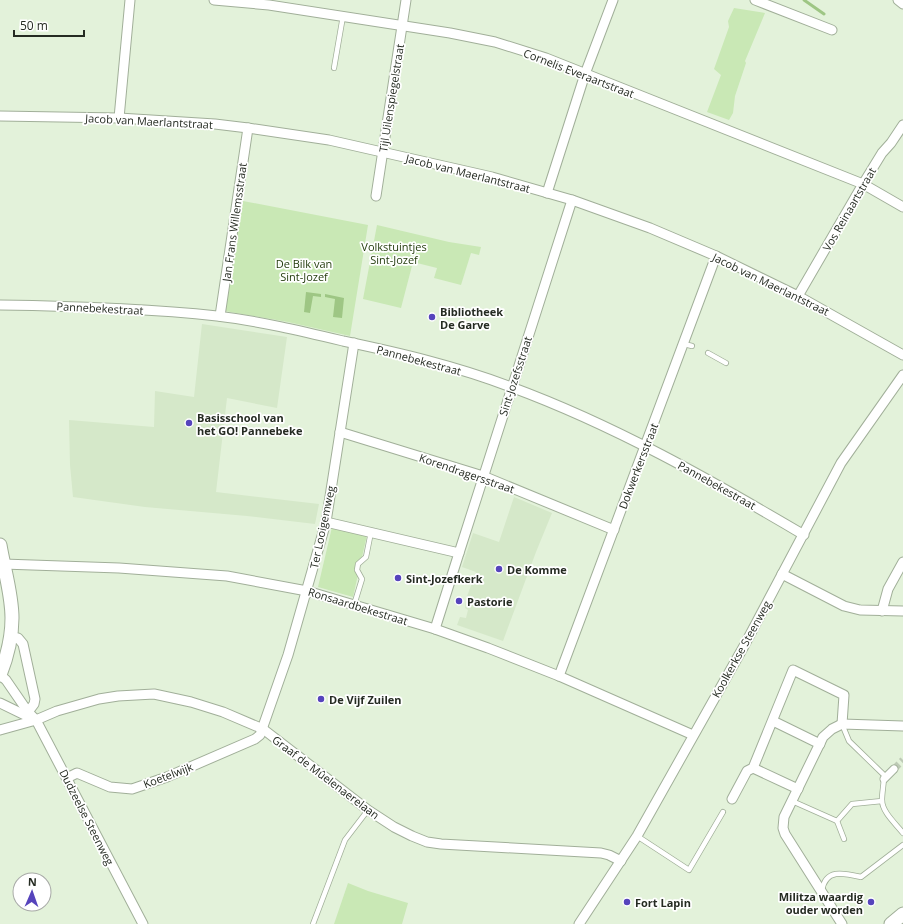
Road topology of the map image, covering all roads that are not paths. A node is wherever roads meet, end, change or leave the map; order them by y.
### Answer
1 (130, 0) edge
2 (214, 0) edge
3 (406, 0) edge
4 (613, 0) edge
5 (755, 0) edge
6 (898, 0) edge
7 (270, 2) edge
8 (903, 4) edge
9 (342, 16) junction
10 (402, 25) junction
11 (832, 30) dead end
12 (334, 68) dead end
13 (585, 74) junction
14 (0, 116) edge
15 (119, 118) junction
16 (903, 125) edge
17 (248, 128) junction
18 (382, 152) junction
19 (863, 184) junction
20 (547, 193) junction
21 (376, 196) dead end
22 (572, 200) junction
23 (903, 207) edge
24 (716, 256) junction
25 (798, 296) junction
26 (0, 305) edge
27 (220, 316) junction
28 (354, 343) junction
29 (708, 353) dead end
30 (903, 355) edge
31 (726, 363) dead end
32 (903, 375) edge
33 (512, 387) junction
34 (340, 432) junction
35 (646, 446) junction
36 (483, 476) junction
37 (326, 522) junction
38 (614, 530) junction
39 (371, 532) junction
40 (804, 535) junction
41 (0, 545) edge
42 (459, 553) junction
43 (903, 562) edge
44 (3, 564) junction
45 (782, 574) junction
46 (307, 591) junction
47 (354, 605) junction
48 (882, 611) junction
49 (903, 611) edge
50 (435, 629) junction
51 (11, 636) junction
52 (0, 675) edge
53 (559, 676) junction
54 (0, 703) edge
55 (28, 712) junction
56 (36, 720) junction
57 (773, 721) junction
58 (842, 724) junction
59 (901, 728) edge
60 (263, 729) junction
61 (0, 730) edge
62 (693, 735) junction
63 (820, 744) junction
64 (753, 768) junction
65 (894, 769) tunnel mouth
66 (67, 778) junction
67 (884, 778) junction
68 (798, 789) junction
69 (732, 799) dead end
70 (792, 801) junction
71 (882, 801) junction
72 (368, 810) junction
73 (722, 812) dead end
74 (838, 821) junction
75 (903, 833) edge
76 (636, 836) junction
77 (844, 839) dead end
78 (903, 845) edge
79 (621, 861) junction
80 (822, 892) junction
81 (903, 914) edge
82 (143, 924) edge
83 (313, 924) edge
84 (580, 924) edge
85 (842, 924) edge
86 (891, 924) edge

1 - 15 street
2 - 7 street, Cornelis Everaartstraat
3 - 10 street, Tijl Uilenspiegelstraat
4 - 13 street
5 - 11 street
6 - 8 street
7 - 9 street, Cornelis Everaartstraat
9 - 10 street, Cornelis Everaartstraat
9 - 12 lane
10 - 13 street, Cornelis Everaartstraat
10 - 18 street, Tijl Uilenspiegelstraat
13 - 19 street, Cornelis Everaartstraat
13 - 20 street
14 - 15 street, Jacob van Maerlantstraat
15 - 17 street, Jacob van Maerlantstraat
16 - 19 street, Vos Reinaartstraat
17 - 18 street, Jacob van Maerlantstraat
17 - 27 street, Jan Frans Willemsstraat
18 - 20 street, Jacob van Maerlantstraat
18 - 21 street, Tijl Uilenspiegelstraat
19 - 23 street, Cornelis Everaartstraat
19 - 25 street, Vos Reinaartstraat
20 - 22 street, Jacob van Maerlantstraat
22 - 24 street, Jacob van Maerlantstraat
22 - 33 street, Sint-Jozefsstraat
24 - 25 street, Jacob van Maerlantstraat
24 - 35 street, Dokwerkersstraat
25 - 30 street, Jacob van Maerlantstraat
26 - 27 street, Pannebekestraat
27 - 28 street, Pannebekestraat
28 - 33 street, Pannebekestraat
28 - 34 street, Ter Looigemweg
29 - 31 lane
32 - 40 street, Koolkerkse Steenweg
33 - 35 street, Pannebekestraat
33 - 36 street, Sint-Jozefsstraat
34 - 36 street, Korendragersstraat
34 - 37 street, Ter Looigemweg
35 - 38 street, Dokwerkersstraat
35 - 40 street, Pannebekestraat
36 - 38 street, Korendragersstraat
36 - 42 street, Sint-Jozefsstraat
37 - 39 street
37 - 46 street, Ter Looigemweg
38 - 53 street, Dokwerkersstraat
39 - 42 street
39 - 47 lane
40 - 45 street, Koolkerkse Steenweg
41 - 44 main road, Dudzeelse Steenweg
42 - 50 street, Sint-Jozefsstraat
43 - 48 street
44 - 46 street, Ronsaardbekestraat
44 - 51 main road, Dudzeelse Steenweg
45 - 48 street
45 - 62 street, Koolkerkse Steenweg
46 - 47 street, Ronsaardbekestraat
46 - 60 street, Ter Looigemweg
47 - 50 street, Ronsaardbekestraat
48 - 49 street
50 - 53 street, Ronsaardbekestraat
51 - 52 main road, Dudzeelse Steenweg
51 - 55 street
52 - 55 street, Dudzeelse Steenweg
53 - 62 street, Ronsaardbekestraat
54 - 56 street
55 - 56 street, Dudzeelse Steenweg
56 - 60 street, Graaf de Mûelenaerelaan
56 - 61 street, Graaf de Mûelenaerelaan
56 - 66 street, Dudzeelse Steenweg
57 - 58 street
57 - 63 street
57 - 64 street
58 - 59 street
58 - 63 street
58 - 67 lane
60 - 66 street, Koetelwijk
60 - 72 street, Graaf de Mûelenaerelaan
62 - 76 street, Koolkerkse Steenweg
63 - 68 street
64 - 68 street
64 - 69 street
65 - 67 street
66 - 82 street, Dudzeelse Steenweg
67 - 71 lane
68 - 70 street
70 - 74 lane
70 - 80 street
71 - 74 lane
71 - 75 lane
72 - 79 street, Graaf de Mûelenaerelaan
72 - 83 lane
73 - 76 lane
74 - 77 lane
76 - 79 street, Koolkerkse Steenweg
78 - 80 lane
79 - 84 street, Koolkerkse Steenweg
80 - 85 street
81 - 86 main road

